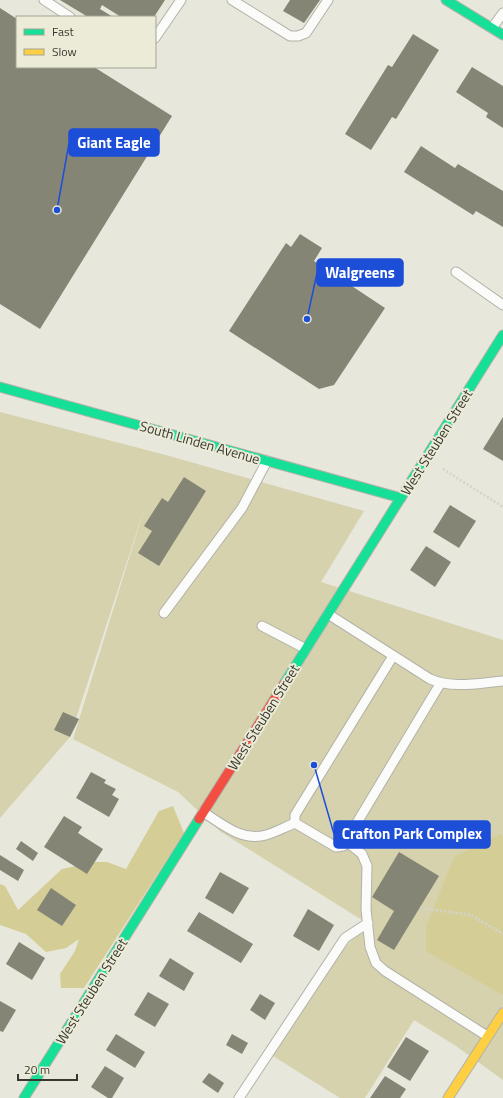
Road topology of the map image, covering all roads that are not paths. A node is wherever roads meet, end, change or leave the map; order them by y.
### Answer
1 (44, 0) edge
2 (181, 0) edge
3 (232, 0) edge
4 (328, 0) edge
5 (446, 0) edge
6 (503, 13) edge
7 (68, 16) edge
8 (492, 28) junction
9 (503, 35) edge
10 (156, 37) edge
11 (456, 272) dead end
12 (503, 305) edge
13 (503, 335) edge
14 (0, 387) edge
15 (266, 461) junction
16 (401, 498) junction
17 (164, 613) dead end
18 (328, 614) junction
19 (262, 626) dead end
20 (306, 648) junction
21 (393, 656) junction
22 (503, 681) edge
23 (440, 684) junction
24 (203, 812) junction
25 (295, 823) junction
26 (346, 841) junction
27 (368, 923) junction
28 (503, 1013) edge
29 (487, 1036) junction
30 (24, 1098) edge
31 (239, 1098) edge
32 (448, 1098) edge

1 - 7 lane
2 - 10 lane
3 - 4 lane
5 - 8 main road
6 - 8 lane
8 - 9 main road
11 - 12 lane
13 - 16 main road, West Steuben Street
14 - 15 main road, South Linden Avenue
15 - 16 main road, South Linden Avenue
15 - 17 lane
16 - 18 main road, West Steuben Street
18 - 20 main road, West Steuben Street
18 - 21 lane
19 - 20 lane
20 - 24 main road, West Steuben Street
21 - 23 lane
21 - 25 lane
22 - 23 lane
23 - 26 lane
24 - 25 lane
24 - 30 main road, West Steuben Street
25 - 26 lane
26 - 27 lane
27 - 29 lane
27 - 31 lane
28 - 29 main road
29 - 32 main road

